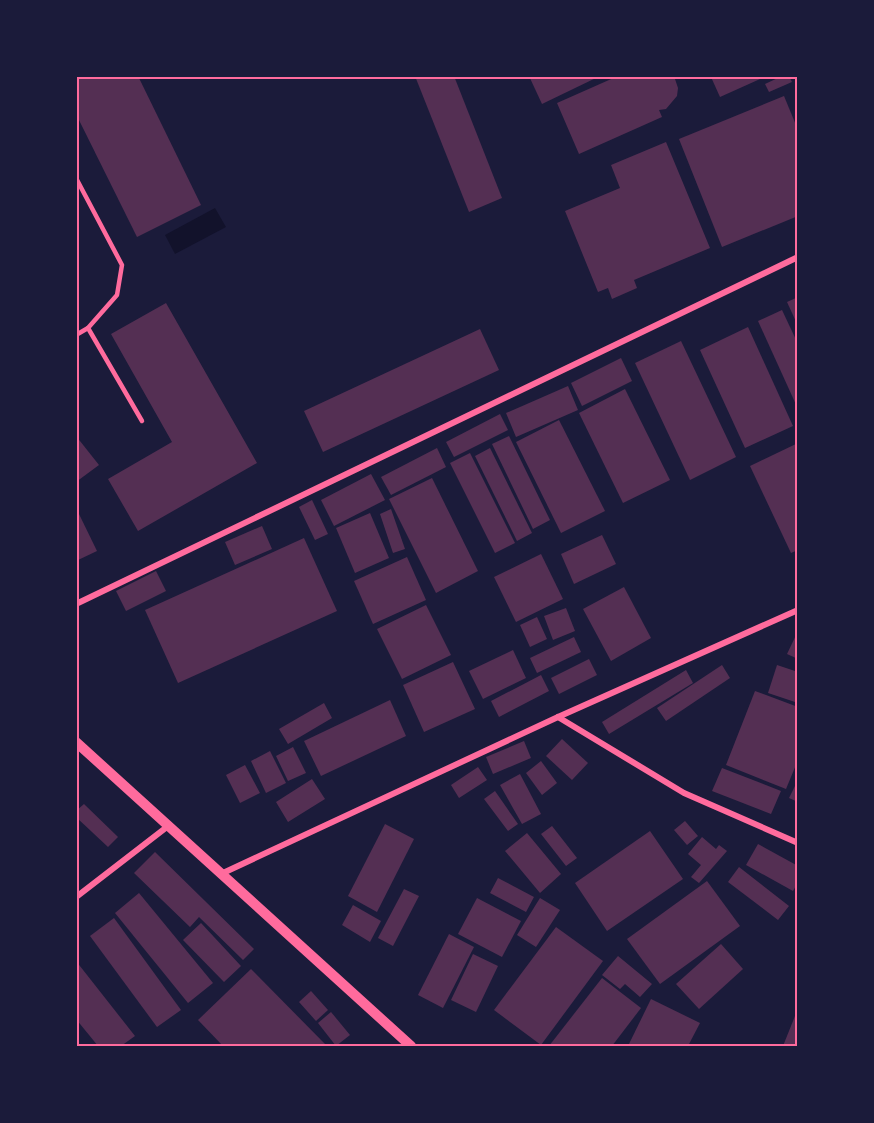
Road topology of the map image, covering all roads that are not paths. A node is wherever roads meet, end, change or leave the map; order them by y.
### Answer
1 (76, 178) edge
2 (798, 257) edge
3 (88, 328) junction
4 (76, 335) edge
5 (142, 422) dead end
6 (76, 604) edge
7 (798, 610) edge
8 (558, 717) junction
9 (76, 741) edge
10 (170, 825) junction
11 (798, 843) edge
12 (223, 873) junction
13 (76, 897) edge
14 (405, 1045) edge

1 - 3 lane
2 - 6 street
3 - 4 lane
3 - 5 lane
7 - 8 street
8 - 11 street
8 - 12 street
9 - 10 street
10 - 12 street
10 - 13 street
12 - 14 street

